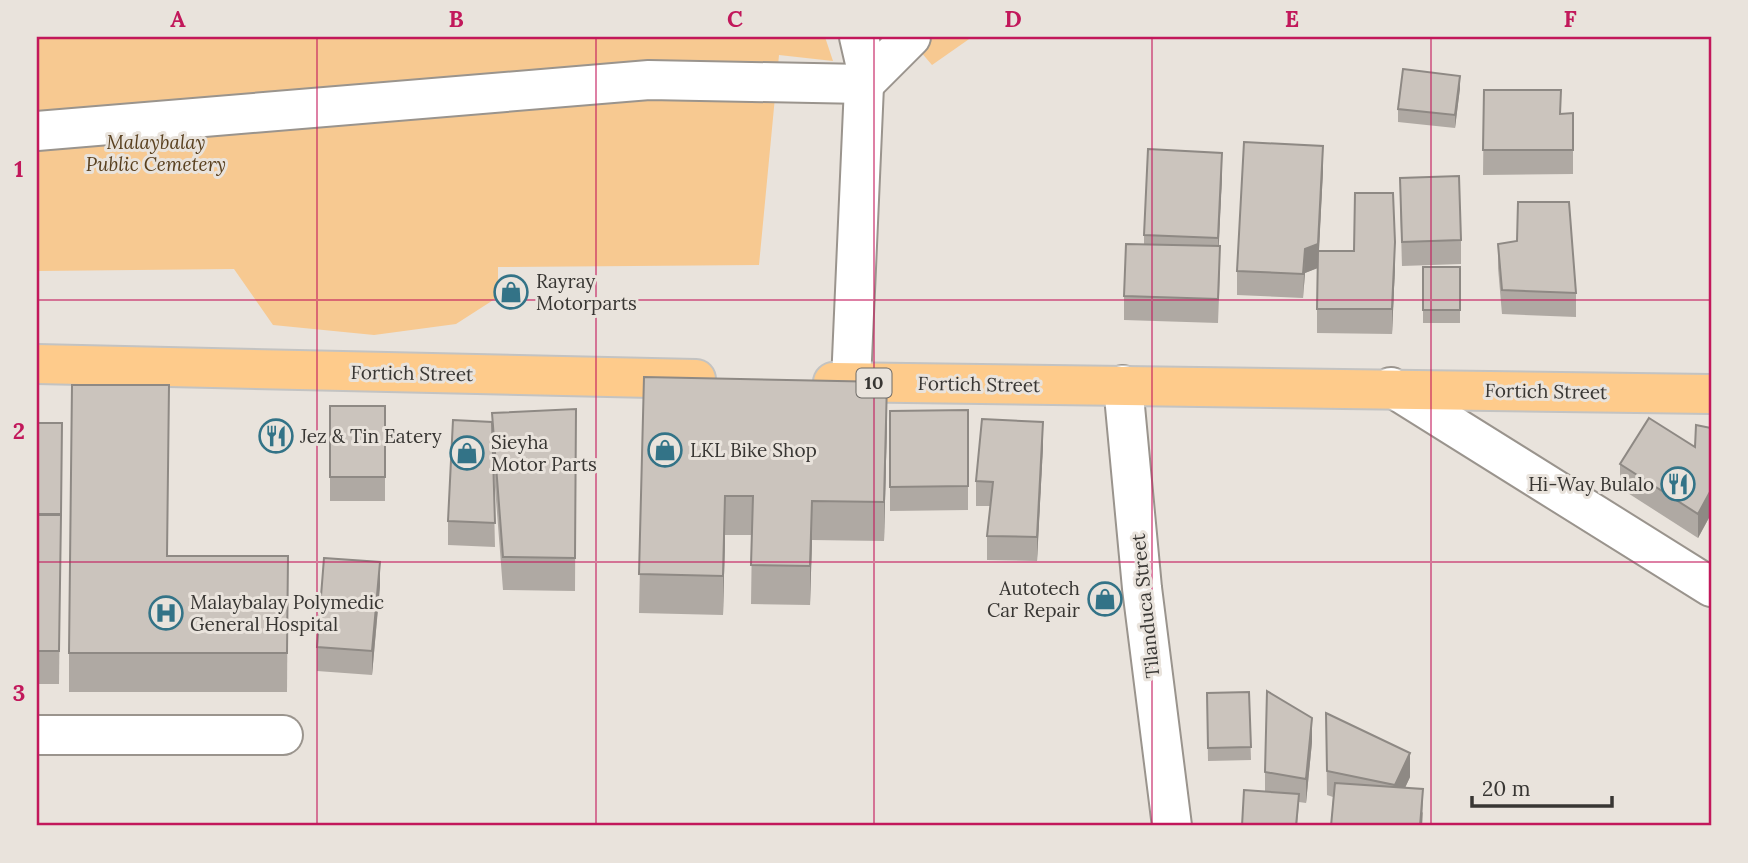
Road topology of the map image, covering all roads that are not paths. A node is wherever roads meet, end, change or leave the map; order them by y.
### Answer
1 (859, 37) edge
2 (911, 37) edge
3 (864, 84) junction
4 (37, 131) edge
5 (37, 364) edge
6 (735, 380) edge
7 (805, 382) edge
8 (851, 382) junction
9 (1123, 385) junction
10 (1391, 387) junction
11 (1711, 394) edge
12 (1711, 587) edge
13 (37, 735) edge
14 (283, 735) dead end
15 (1172, 826) edge

1 - 3 street
2 - 3 street
3 - 4 street
3 - 8 street
5 - 6 highway, Fortich Street
7 - 8 highway, Fortich Street / 10
8 - 9 highway, Fortich Street / 10
9 - 10 highway, Fortich Street / 10
9 - 15 street, Tilanduca Street
10 - 11 highway, Fortich Street / 10
10 - 12 street
13 - 14 street

